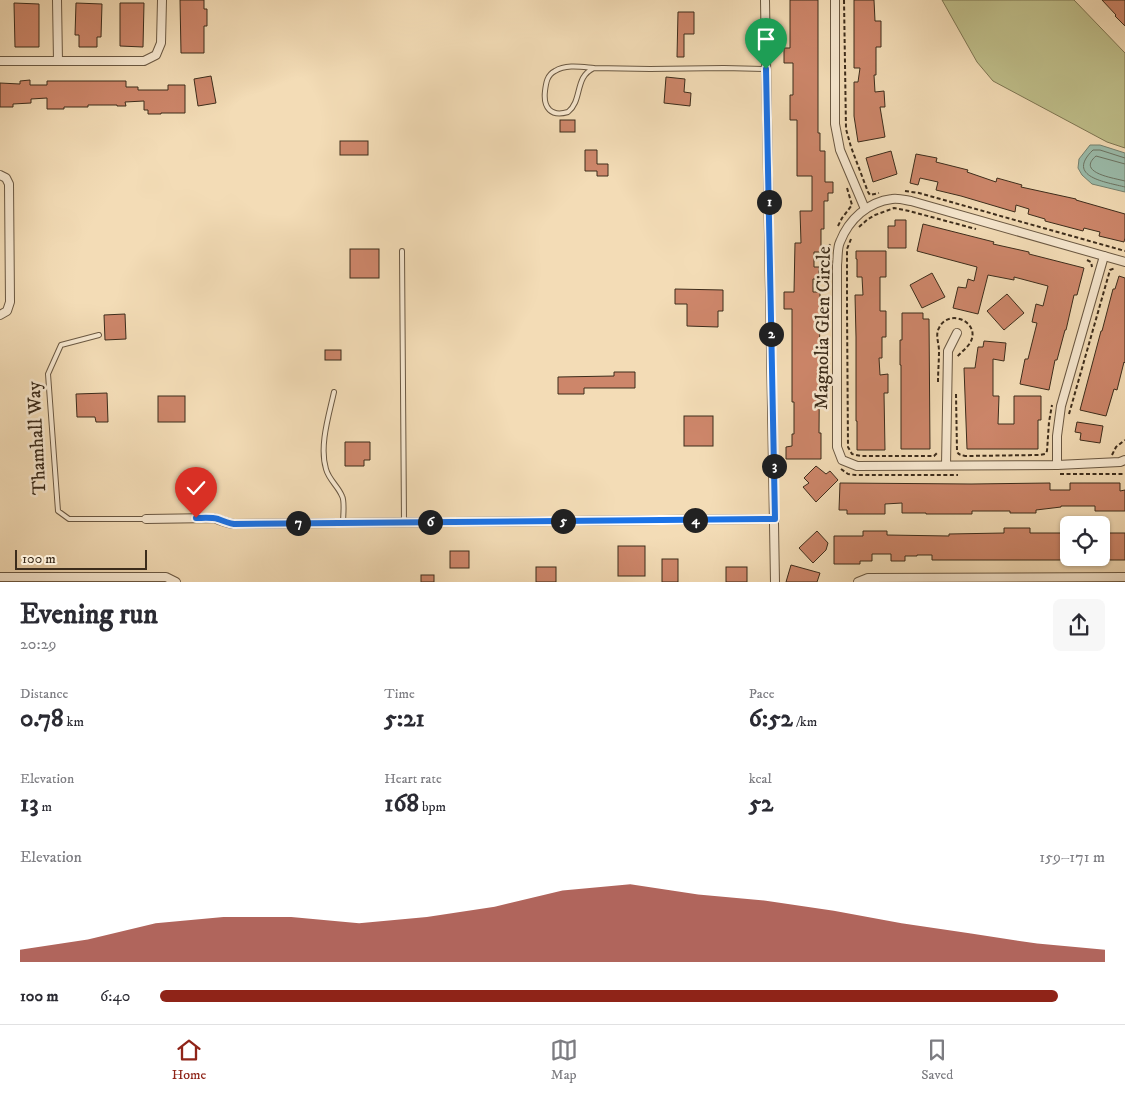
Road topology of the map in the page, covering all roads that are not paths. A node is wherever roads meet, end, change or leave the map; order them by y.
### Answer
1 (57, 0) edge
2 (162, 0) edge
3 (835, 0) edge
4 (765, 1) dead end
5 (0, 61) edge
6 (58, 61) junction
7 (594, 68) junction
8 (766, 69) junction
9 (0, 175) edge
10 (866, 209) junction
11 (402, 251) dead end
12 (1104, 256) junction
13 (1125, 262) edge
14 (0, 315) edge
15 (956, 333) dead end
16 (99, 336) dead end
17 (334, 392) dead end
18 (1125, 460) edge
19 (1057, 465) junction
20 (946, 466) junction
21 (146, 519) joint
22 (775, 519) junction
23 (404, 522) junction
24 (343, 523) junction
25 (0, 577) edge
26 (1125, 578) edge
27 (176, 582) edge
28 (775, 582) edge
29 (858, 582) edge

1 - 6 street
2 - 6 street
3 - 10 street
4 - 8 street
5 - 6 street
7 - 7 lane
7 - 8 lane
8 - 22 street
9 - 14 street
10 - 12 street, Magnolia Glen Circle
10 - 20 street, Magnolia Glen Circle
11 - 23 lane
12 - 13 street, Magnolia Glen Circle
12 - 19 street
15 - 20 street
16 - 21 lane, Thamhall Way
17 - 24 lane
18 - 19 street, Magnolia Glen Circle
19 - 20 street, Magnolia Glen Circle
21 - 24 street, Thamhall Way
22 - 23 street, Thamhall Way
22 - 28 street
23 - 24 street, Thamhall Way
25 - 27 street
26 - 29 street

